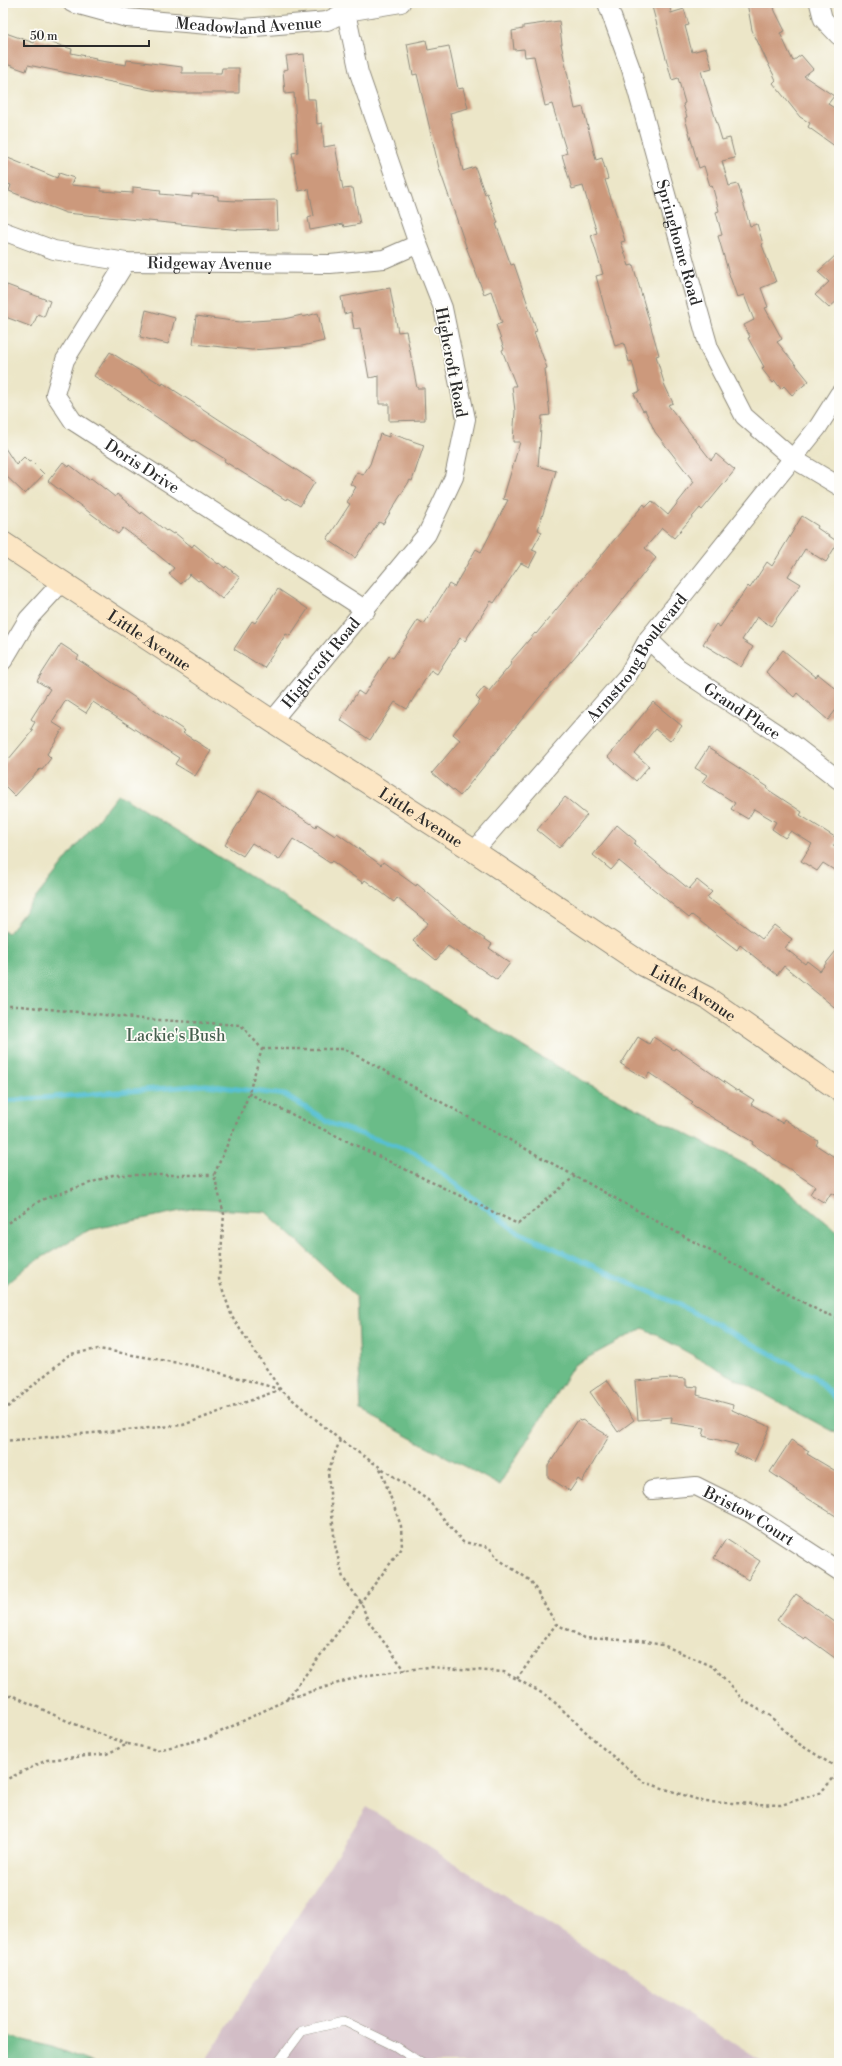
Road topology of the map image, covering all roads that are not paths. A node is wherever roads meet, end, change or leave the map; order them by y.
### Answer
1 (72, 3) edge
2 (401, 3) edge
3 (607, 3) edge
4 (819, 3) edge
5 (345, 8) edge
6 (839, 36) edge
7 (3, 231) edge
8 (418, 244) junction
9 (126, 262) junction
10 (839, 394) edge
11 (792, 458) junction
12 (839, 486) edge
13 (3, 543) edge
14 (62, 582) junction
15 (366, 610) junction
16 (648, 639) junction
17 (3, 661) edge
18 (272, 721) junction
19 (839, 780) edge
20 (474, 851) junction
21 (839, 1090) edge
22 (652, 1490) dead end
23 (839, 1571) edge
24 (278, 2063) edge
25 (421, 2063) edge

1 - 5 street, Meadowland Avenue
2 - 5 street, Meadowland Avenue
3 - 11 street, Springhome Road
4 - 6 street
5 - 8 street, Highcroft Road
7 - 9 street, Ridgeway Avenue
8 - 9 street, Ridgeway Avenue
8 - 15 street, Highcroft Road
9 - 15 street, Doris Drive
10 - 11 street, Armstrong Boulevard
11 - 12 street, Springhome Road
11 - 16 street, Armstrong Boulevard
13 - 14 street, Little Avenue
14 - 17 street
14 - 18 street, Little Avenue
15 - 18 street, Highcroft Road
16 - 19 street, Grand Place
16 - 20 street, Armstrong Boulevard
18 - 20 street, Little Avenue
20 - 21 street, Little Avenue
22 - 23 street, Bristow Court
24 - 25 lane

